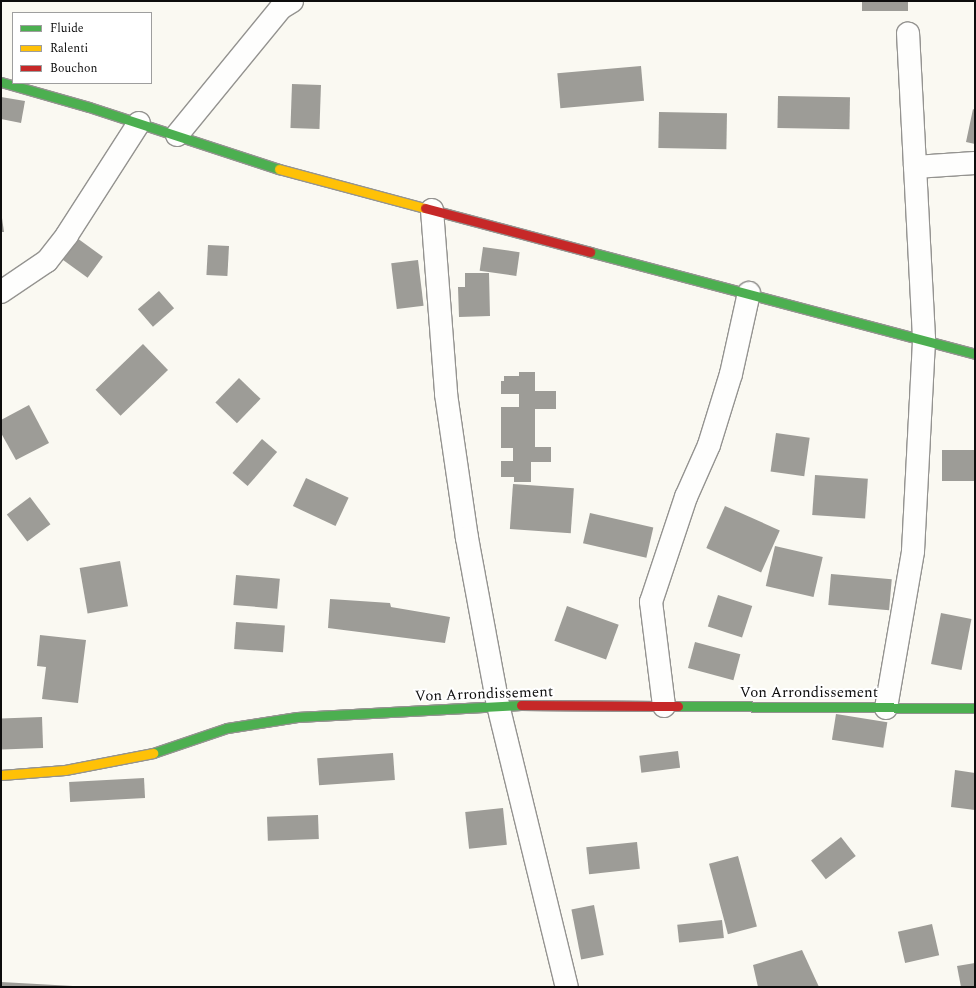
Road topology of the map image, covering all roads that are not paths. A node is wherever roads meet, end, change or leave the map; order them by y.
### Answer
1 (292, 1) edge
2 (908, 33) dead end
3 (1, 82) edge
4 (139, 123) junction
5 (177, 135) junction
6 (975, 163) edge
7 (914, 167) junction
8 (432, 210) junction
9 (1, 292) edge
10 (749, 293) junction
11 (924, 338) junction
12 (975, 354) edge
13 (498, 705) junction
14 (664, 706) junction
15 (886, 708) junction
16 (975, 708) edge
17 (1, 775) edge
18 (567, 987) edge

1 - 5 street
2 - 7 street
3 - 4 street
4 - 5 street
4 - 9 street
5 - 8 street
6 - 7 street
7 - 11 street
8 - 10 street
8 - 13 street
10 - 11 street
10 - 14 street
11 - 12 street
11 - 15 street
13 - 14 street, Von Arrondissement
13 - 17 street, Von Arrondissement
13 - 18 street
14 - 15 street, Von Arrondissement
15 - 16 street, Von Arrondissement

